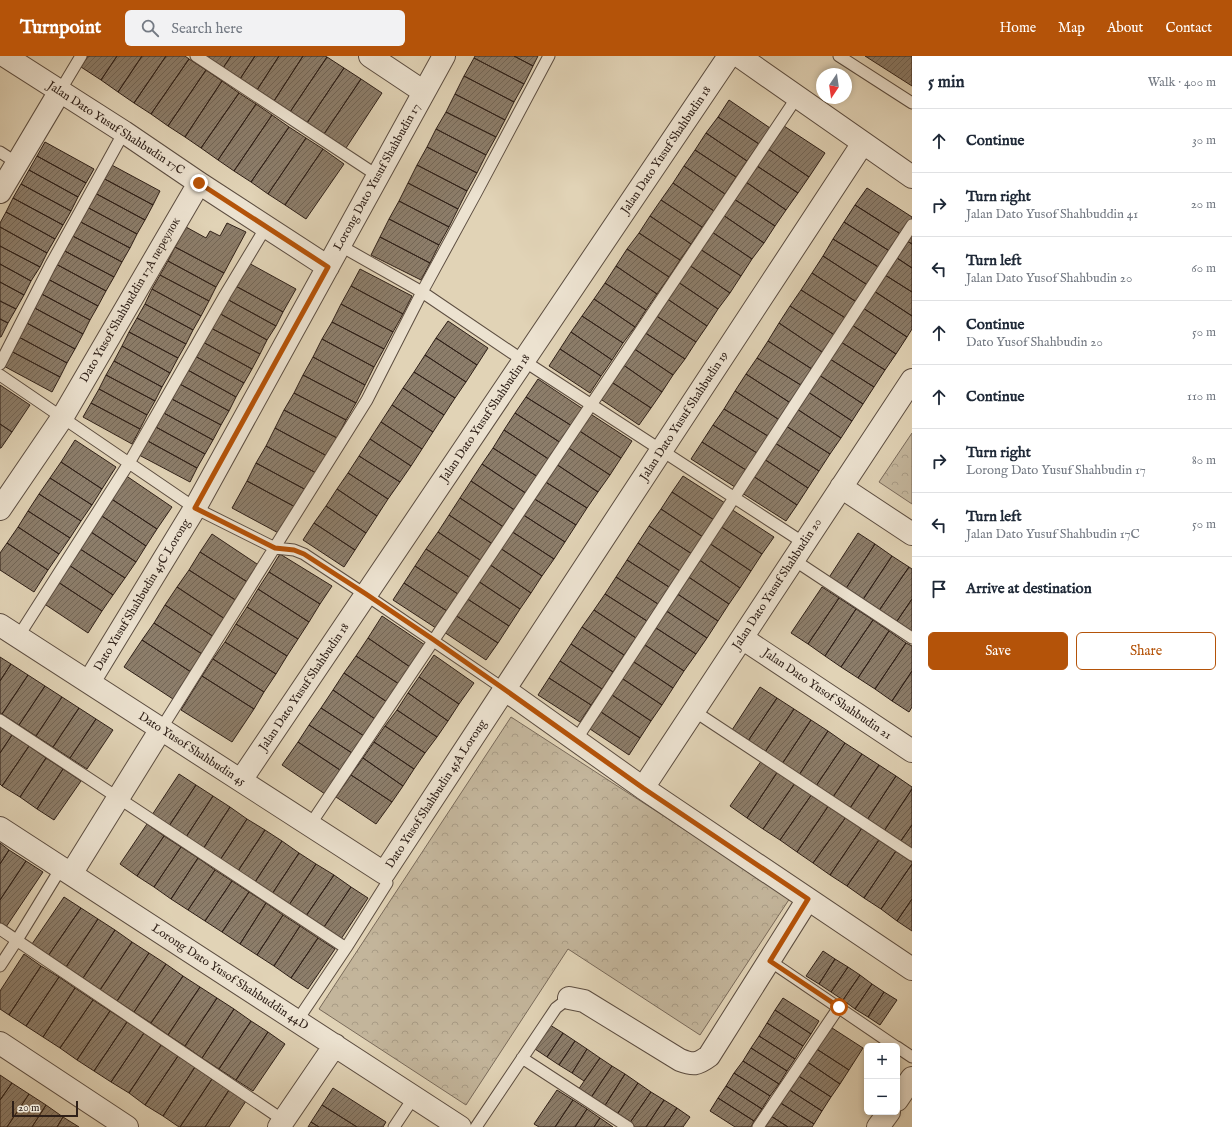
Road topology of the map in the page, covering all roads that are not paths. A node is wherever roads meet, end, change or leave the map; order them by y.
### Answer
1 (5, 56) edge
2 (81, 56) edge
3 (196, 56) edge
4 (370, 56) edge
5 (444, 56) edge
6 (548, 56) edge
7 (729, 56) edge
8 (739, 56) edge
9 (839, 56) edge
10 (60, 91) junction
11 (424, 92) junction
12 (797, 96) junction
13 (912, 103) edge
14 (124, 132) junction
15 (863, 143) junction
16 (9, 157) edge
17 (378, 176) junction
18 (912, 177) edge
19 (199, 183) junction
20 (0, 192) edge
21 (912, 225) edge
22 (266, 227) junction
23 (339, 246) junction
24 (328, 267) junction
25 (422, 292) junction
26 (524, 361) junction
27 (0, 364) edge
28 (0, 375) edge
29 (912, 380) edge
30 (591, 404) junction
31 (62, 418) junction
32 (661, 450) junction
33 (129, 463) junction
34 (841, 487) junction
35 (734, 498) junction
36 (195, 508) junction
37 (0, 509) edge
38 (912, 534) edge
39 (275, 548) junction
40 (799, 552) junction
41 (366, 594) junction
42 (9, 631) edge
43 (742, 638) junction
44 (912, 638) edge
45 (434, 640) junction
46 (89, 682) junction
47 (504, 689) junction
48 (694, 711) junction
49 (0, 720) edge
50 (161, 729) junction
51 (576, 740) junction
52 (912, 751) edge
53 (241, 780) junction
54 (643, 788) junction
55 (119, 798) junction
56 (310, 825) junction
57 (0, 828) edge
58 (912, 855) edge
59 (66, 871) junction
60 (384, 873) junction
61 (808, 899) junction
62 (0, 929) edge
63 (17, 940) junction
64 (346, 948) junction
65 (770, 961) junction
66 (0, 966) edge
67 (912, 969) edge
68 (570, 998) joint
69 (839, 1007) junction
70 (297, 1021) junction
71 (0, 1042) edge
72 (890, 1043) edge
73 (335, 1045) junction
74 (900, 1050) edge
75 (912, 1057) edge
76 (522, 1058) junction
77 (912, 1078) edge
78 (900, 1096) edge
79 (414, 1097) junction
80 (281, 1124) edge
81 (127, 1127) edge
82 (394, 1127) edge
83 (460, 1127) edge
84 (476, 1127) edge
85 (628, 1127) edge
86 (758, 1127) edge

1 - 10 street, Jalan Dato Yusuf Shahbudin 17C
2 - 10 lane
3 - 17 lane
4 - 11 street
5 - 11 street, Lorong Dato Yusuf Shahbudin 17
6 - 25 lane
7 - 26 street, Jalan Dato Yusuf Shahbudin 18
8 - 12 street
9 - 13 lane
10 - 14 street, Jalan Dato Yusuf Shahbudin 17C
10 - 16 street
11 - 17 street, Lorong Dato Yusuf Shahbudin 17
12 - 15 street
12 - 30 lane
14 - 19 street, Jalan Dato Yusuf Shahbudin 17C
14 - 27 lane
15 - 18 street
15 - 32 street, Jalan Dato Yusuf Shahbudin 19
16 - 20 street
17 - 23 street, Lorong Dato Yusuf Shahbudin 17
19 - 22 street, Jalan Dato Yusuf Shahbudin 17C
19 - 31 street, Dato Yusof Shahbuddin 17A переулок
21 - 35 lane
22 - 24 street, Jalan Dato Yusuf Shahbudin 17C
22 - 33 lane
23 - 24 street, Lorong Dato Yusuf Shahbudin 17
23 - 25 lane
24 - 36 street, Lorong Dato Yusuf Shahbudin 17
25 - 26 lane
25 - 39 lane
26 - 30 lane
26 - 41 street, Jalan Dato Yusuf Shahbudin 18
28 - 31 lane
29 - 34 street, Jalan Dato Yusuf Shahbudin 20
30 - 32 lane
30 - 45 lane
31 - 33 lane
31 - 37 street, Dato Yusof Shahbuddin 17A переулок
32 - 35 lane
32 - 47 street, Jalan Dato Yusuf Shahbudin 19
33 - 36 lane
33 - 42 lane
34 - 38 street
34 - 40 street, Jalan Dato Yusuf Shahbudin 20
35 - 40 lane
35 - 51 lane
36 - 39 lane
36 - 46 street, Dato Yusuf Shahbudin 45C Lorong
39 - 41 lane
39 - 50 lane
40 - 43 street, Jalan Dato Yusuf Shahbudin 20
40 - 44 lane
41 - 45 lane
41 - 53 street, Jalan Dato Yusuf Shahbudin 18
42 - 46 street, Dato Yusof Shahbudin 45
43 - 48 street, Jalan Dato Yusuf Shahbudin 20
43 - 52 street, Jalan Dato Yusof Shahbudin 21
45 - 47 lane
45 - 56 lane
46 - 50 street, Dato Yusof Shahbudin 45
47 - 51 street
47 - 60 street, Dato Yusof Shahbudin 45A Lorong
48 - 54 street, Jalan Dato Yusuf Shahbudin 20
48 - 58 lane
49 - 55 lane
50 - 53 street, Dato Yusof Shahbudin 45
50 - 55 street
51 - 54 street
53 - 56 street, Dato Yusof Shahbudin 45
54 - 61 street
55 - 59 street
55 - 64 lane
56 - 60 street, Dato Yusof Shahbudin 45
57 - 59 street, Lorong Dato Yusof Shahbuddin 44D
59 - 63 lane
59 - 70 street, Lorong Dato Yusof Shahbuddin 44D
60 - 64 lane, Dato Yusof Shahbudin 45A Lorong
61 - 65 street
61 - 67 street
62 - 63 lane
63 - 66 lane
63 - 80 lane
64 - 70 lane, Dato Yusof Shahbudin 45A Lorong
65 - 68 street
65 - 69 lane
68 - 76 lane
69 - 72 lane
69 - 86 lane
70 - 73 street, Lorong Dato Yusof Shahbuddin 44D
71 - 81 street
73 - 79 street, Lorong Dato Yusof Shahbuddin 44D
73 - 80 street
74 - 75 lane
76 - 84 lane
76 - 85 lane
77 - 78 street
79 - 82 lane
79 - 83 street, Lorong Dato Yusof Shahbuddin 44D

